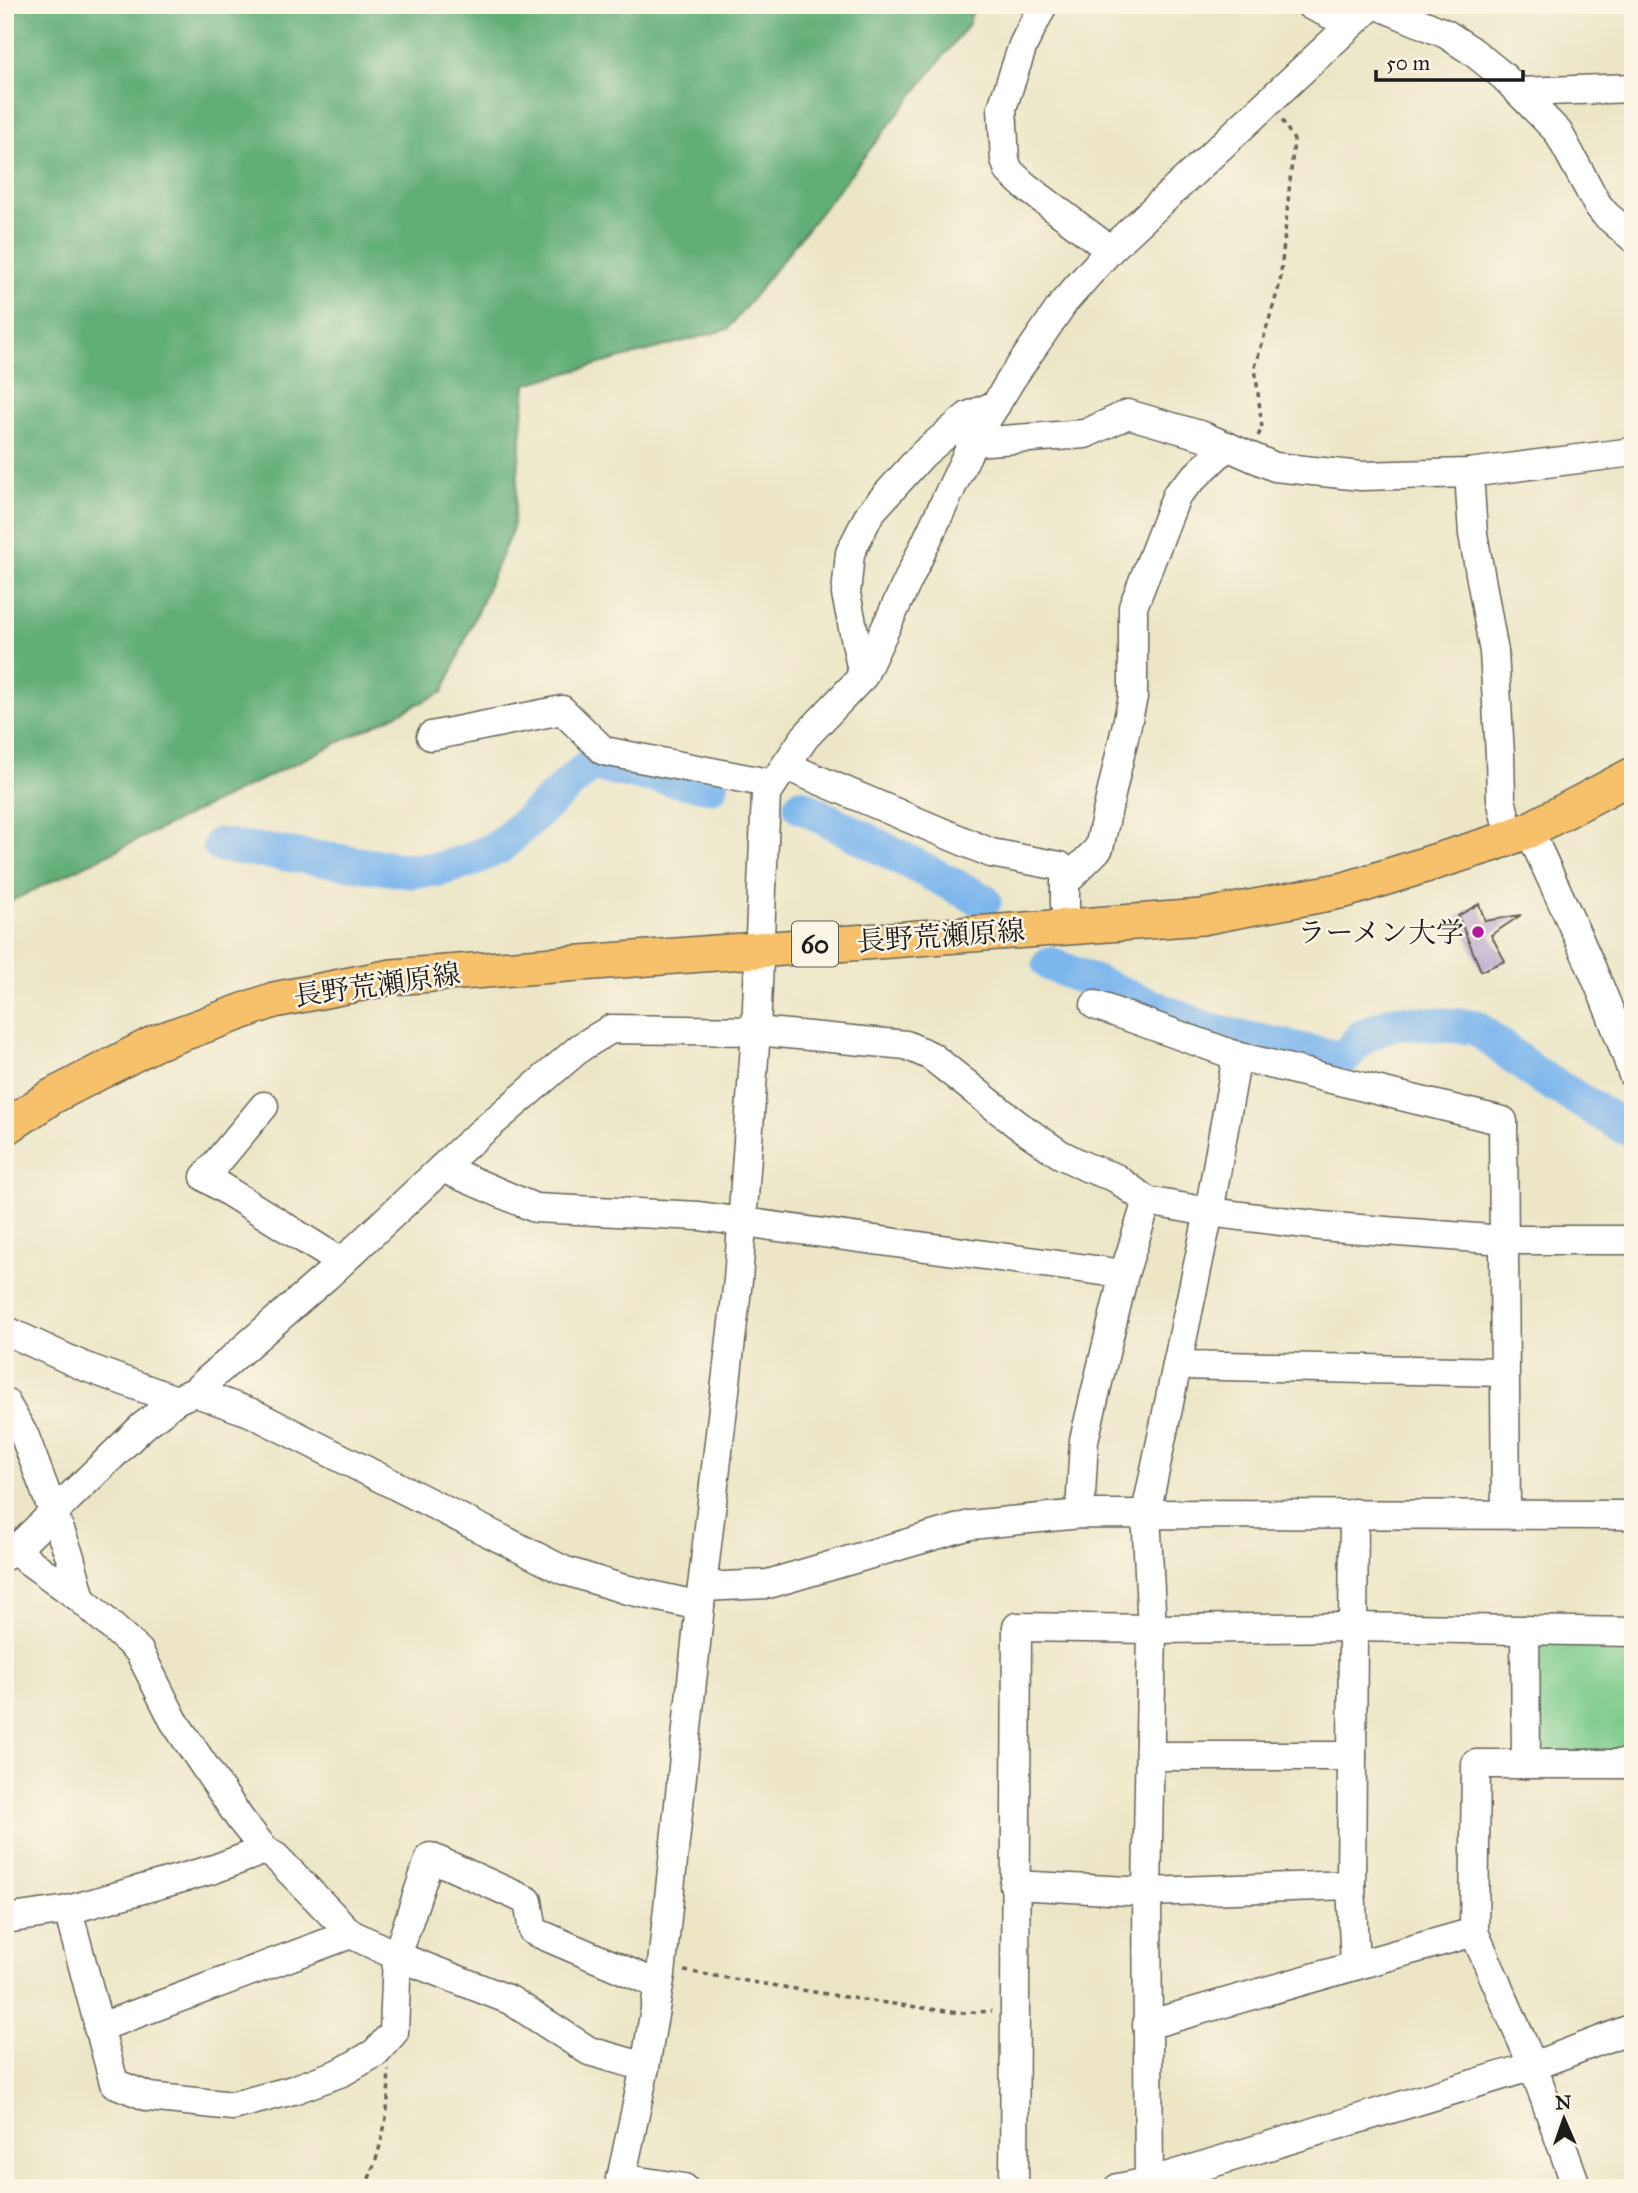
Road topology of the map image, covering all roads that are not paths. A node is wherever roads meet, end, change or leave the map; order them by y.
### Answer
1 (1044, 5) edge
2 (1310, 5) edge
3 (1378, 5) edge
4 (1362, 15) edge
5 (1633, 88) edge
6 (1519, 92) junction
7 (1633, 238) edge
8 (1110, 250) junction
9 (996, 405) junction
10 (974, 442) junction
11 (1239, 451) junction
12 (1633, 452) edge
13 (1469, 473) junction
14 (863, 676) junction
15 (431, 736) dead end
16 (779, 775) junction
17 (1633, 775) edge
18 (1519, 834) junction
19 (1072, 876) junction
20 (1065, 905) dead end
21 (760, 948) junction
22 (1095, 1005) dead end
23 (756, 1031) junction
24 (1627, 1036) edge
25 (1237, 1056) junction
26 (1633, 1075) edge
27 (264, 1106) dead end
28 (5, 1128) edge
29 (442, 1168) junction
30 (1147, 1201) junction
31 (1209, 1212) junction
32 (742, 1223) junction
33 (1503, 1240) junction
34 (1633, 1240) edge
35 (341, 1262) junction
36 (1124, 1274) junction
37 (5, 1330) edge
38 (1177, 1365) junction
39 (1504, 1372) junction
40 (185, 1396) junction
41 (5, 1402) edge
42 (1146, 1513) junction
43 (1354, 1513) junction
44 (53, 1514) junction
45 (1080, 1514) junction
46 (1506, 1514) junction
47 (1633, 1515) edge
48 (8, 1550) edge
49 (701, 1596) junction
50 (81, 1599) junction
51 (1353, 1627) junction
52 (1152, 1629) junction
53 (1525, 1630) junction
54 (1633, 1632) edge
55 (1150, 1756) junction
56 (1352, 1756) junction
57 (1526, 1764) junction
58 (1633, 1764) edge
59 (265, 1850) junction
60 (1014, 1885) junction
61 (1351, 1885) junction
62 (1147, 1892) junction
63 (68, 1910) junction
64 (5, 1919) edge
65 (1474, 1932) junction
66 (351, 1934) junction
67 (397, 1956) junction
68 (1355, 1965) junction
69 (660, 1976) junction
70 (1147, 2025) junction
71 (98, 2028) junction
72 (1633, 2028) edge
73 (1533, 2066) junction
74 (645, 2067) junction
75 (620, 2183) edge
76 (1149, 2185) edge
77 (684, 2188) edge
78 (1014, 2188) edge
79 (1118, 2188) edge
80 (1577, 2188) edge

1 - 8 street
2 - 4 street
3 - 6 street
4 - 8 street
5 - 6 street
6 - 7 street
8 - 9 street
9 - 10 street
9 - 14 street
10 - 11 street
10 - 14 street
11 - 13 street
11 - 19 street
12 - 13 street
13 - 18 street
14 - 16 street
15 - 16 street
16 - 19 street
16 - 21 street
17 - 18 main road, 長野荒瀬原線 / 60
18 - 21 main road, 長野荒瀬原線 / 60
18 - 24 street
19 - 20 street
21 - 23 street
21 - 28 main road, 長野荒瀬原線 / 60
22 - 25 street
23 - 29 street
23 - 30 street
23 - 32 street
24 - 26 street
25 - 31 street
25 - 33 street
27 - 35 street
29 - 32 street
29 - 35 street
30 - 31 street
30 - 36 street
31 - 33 street
31 - 38 street
32 - 36 street
32 - 49 street
33 - 34 street
33 - 39 street
35 - 40 street
36 - 45 street
37 - 40 street
38 - 39 street
38 - 42 street
39 - 46 street
40 - 44 street
40 - 49 street
41 - 44 street
42 - 43 street
42 - 45 street
42 - 52 street
43 - 46 street
43 - 51 street
44 - 48 street
44 - 50 street
45 - 49 street
46 - 47 street
48 - 50 street
49 - 69 street
50 - 59 street
51 - 52 street
51 - 53 street
51 - 56 street
52 - 55 street
52 - 60 street
53 - 54 street
53 - 57 street
55 - 56 street
55 - 62 street
56 - 61 street
57 - 58 street
57 - 65 street
59 - 63 street
59 - 66 street
60 - 62 street
60 - 78 street
61 - 62 street
61 - 68 street
62 - 70 street
63 - 64 street
63 - 71 street
65 - 68 street
65 - 73 street
66 - 67 street
66 - 71 street
67 - 69 street
67 - 71 street
67 - 74 street
68 - 70 street
69 - 74 street
70 - 76 street
72 - 73 street
73 - 76 street
73 - 80 street
74 - 75 street
75 - 77 street
76 - 79 street

